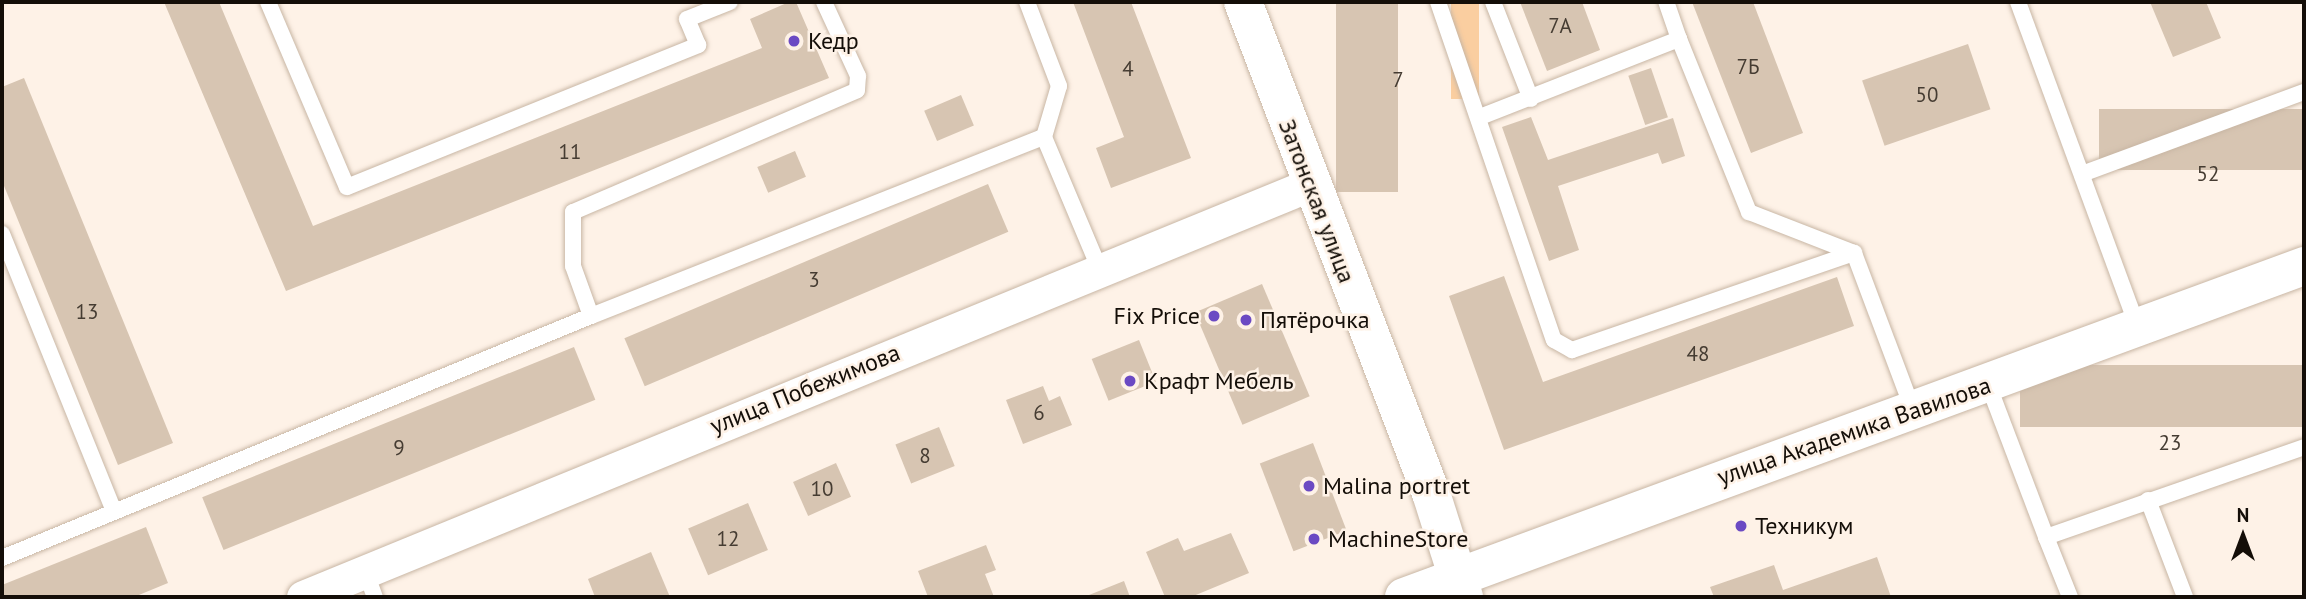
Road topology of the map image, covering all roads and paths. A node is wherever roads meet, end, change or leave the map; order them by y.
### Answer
1 (268, 2) edge
2 (730, 2) edge
3 (824, 2) edge
4 (1027, 2) edge
5 (1243, 2) edge
6 (1438, 2) edge
7 (1493, 2) edge
8 (1666, 2) edge
9 (2018, 2) edge
10 (1679, 39) junction
11 (2304, 92) edge
12 (1531, 99) junction
13 (1480, 117) junction
14 (1044, 137) junction
15 (2082, 174) junction
16 (1309, 184) junction
17 (2, 234) edge
18 (1854, 253) junction
19 (2304, 266) edge
20 (1099, 268) junction
21 (591, 316) junction
22 (2138, 329) junction
23 (1989, 384) junction
24 (1913, 410) junction
25 (2304, 447) edge
26 (2148, 500) junction
27 (114, 510) junction
28 (2046, 537) junction
29 (2, 558) edge
30 (370, 584) edge
31 (1461, 587) edge
32 (2181, 596) edge
33 (303, 597) edge
34 (1404, 597) edge
35 (2070, 597) edge

1 - 2 lane
3 - 21 lane
4 - 14 lane
5 - 16 street, Затонская улица
6 - 13 lane
7 - 12 lane
8 - 10 lane
9 - 15 lane
10 - 12 lane
10 - 18 lane
11 - 15 lane
12 - 13 lane
13 - 18 lane
14 - 20 lane
14 - 21 lane
15 - 22 lane
16 - 20 street, улица Побежимова
16 - 31 street, Затонская улица
17 - 27 lane
18 - 24 lane
19 - 22 street, улица Академика Вавилова
20 - 30 street, улица Побежимова
21 - 27 lane
22 - 23 street, улица Академика Вавилова
23 - 24 street, улица Академика Вавилова
23 - 28 lane
24 - 31 street, улица Академика Вавилова
25 - 26 lane
26 - 28 lane
26 - 32 lane
27 - 29 lane
28 - 35 lane
30 - 33 street, улица Побежимова
31 - 34 street, улица Академика Вавилова

